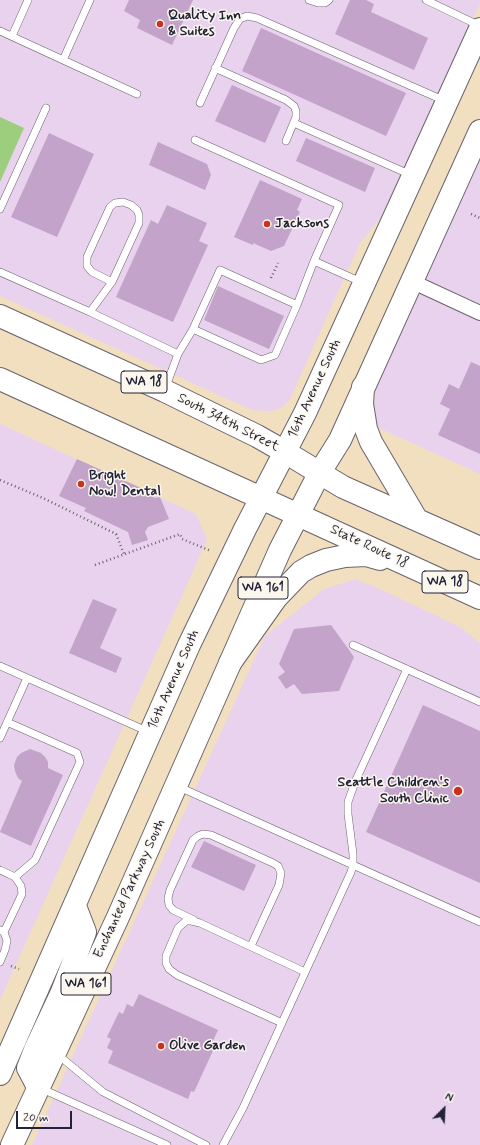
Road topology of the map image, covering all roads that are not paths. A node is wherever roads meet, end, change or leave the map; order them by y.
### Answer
1 (28, 0) edge
2 (90, 0) edge
3 (309, 0) edge
4 (329, 0) edge
5 (426, 0) edge
6 (480, 26) edge
7 (480, 29) edge
8 (0, 31) edge
9 (12, 36) junction
10 (63, 60) junction
11 (215, 68) junction
12 (137, 94) dead end
13 (200, 102) dead end
14 (447, 102) junction
15 (46, 108) dead end
16 (294, 123) junction
17 (480, 132) edge
18 (195, 140) dead end
19 (286, 141) dead end
20 (413, 176) junction
21 (0, 209) edge
22 (314, 261) junction
23 (0, 272) edge
24 (411, 281) junction
25 (112, 282) junction
26 (364, 283) junction
27 (297, 305) junction
28 (90, 312) junction
29 (480, 313) edge
30 (0, 316) edge
31 (193, 329) junction
32 (178, 354) junction
33 (0, 379) edge
34 (363, 387) junction
35 (165, 392) junction
36 (303, 462) junction
37 (279, 506) junction
38 (417, 520) junction
39 (480, 548) edge
40 (411, 566) junction
41 (480, 598) edge
42 (353, 645) dead end
43 (230, 663) junction
44 (0, 666) edge
45 (407, 669) junction
46 (27, 678) junction
47 (480, 702) edge
48 (7, 722) junction
49 (150, 733) junction
50 (0, 738) edge
51 (177, 786) junction
52 (353, 865) junction
53 (0, 870) edge
54 (16, 877) junction
55 (75, 906) junction
56 (480, 922) edge
57 (200, 923) junction
58 (2, 931) edge
59 (251, 946) junction
60 (0, 962) edge
61 (305, 972) junction
62 (282, 1023) junction
63 (54, 1052) junction
64 (0, 1074) edge
65 (38, 1087) junction
66 (12, 1145) edge
67 (166, 1145) edge
68 (206, 1145) edge
69 (223, 1145) edge

1 - 9 lane
2 - 10 lane
3 - 4 lane
5 - 6 lane
7 - 14 main road, 16th Avenue South
8 - 9 lane
9 - 10 lane
10 - 12 lane
11 - 13 lane
11 - 14 lane
11 - 16 lane
14 - 20 main road, 16th Avenue South
15 - 21 lane
16 - 19 lane
16 - 20 lane
17 - 24 main road, 16th Avenue South
18 - 22 lane
20 - 26 main road, 16th Avenue South
22 - 26 lane
22 - 27 lane
23 - 28 lane
24 - 29 street
24 - 34 main road, 16th Avenue South
25 - 25 lane
25 - 28 lane
26 - 36 main road, 16th Avenue South
27 - 31 lane
27 - 31 lane
28 - 32 lane
30 - 35 main road, South 348th Street / WA 18
31 - 32 lane
32 - 35 lane
33 - 37 main road, WA 18
34 - 36 main road, 16th Avenue South
34 - 38 main road
35 - 36 main road, South 348th Street / WA 18
36 - 37 main road, 16th Avenue South / WA 161
36 - 37 main road, 16th Avenue South / WA 161
36 - 38 main road, WA 18
37 - 40 main road, State Route 18 / WA 18
37 - 43 main road, 16th Avenue South / WA 161
37 - 49 main road, 16th Avenue South / WA 161
38 - 39 main road, WA 18
40 - 41 main road, State Route 18 / WA 18
40 - 43 main road
42 - 45 lane
43 - 51 main road, 16th Avenue South / WA 161
44 - 46 lane
45 - 47 lane
45 - 52 lane
46 - 48 lane
46 - 49 lane
48 - 50 lane
48 - 54 lane
49 - 55 main road, 16th Avenue South / WA 161
51 - 52 lane
51 - 63 main road, Enchanted Parkway South / WA 161
52 - 56 lane
52 - 61 lane
53 - 54 lane
54 - 58 lane
55 - 64 main road, WA 161
55 - 65 main road
57 - 59 lane
57 - 59 lane
57 - 62 lane
58 - 60 lane
59 - 61 lane
61 - 62 lane
62 - 69 lane
63 - 65 main road, Enchanted Parkway South / WA 161
63 - 68 lane
65 - 66 main road, Enchanted Parkway South / WA 161
65 - 67 lane

